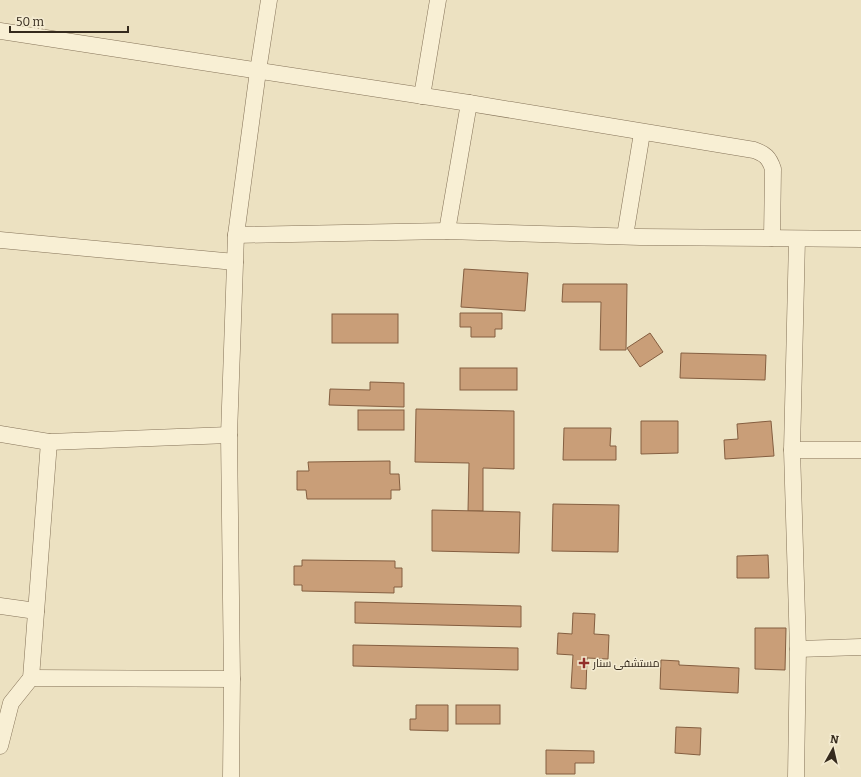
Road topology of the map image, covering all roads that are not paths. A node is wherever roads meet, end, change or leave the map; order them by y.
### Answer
1 (269, 0) edge
2 (438, 0) edge
3 (0, 31) edge
4 (258, 71) junction
5 (422, 96) junction
6 (469, 103) junction
7 (642, 133) junction
8 (447, 231) junction
9 (236, 235) junction
10 (625, 236) junction
11 (772, 238) junction
12 (797, 239) junction
13 (861, 239) edge
14 (0, 240) edge
15 (235, 262) junction
16 (0, 434) edge
17 (229, 435) junction
18 (49, 442) junction
19 (792, 450) junction
20 (861, 450) edge
21 (0, 606) edge
22 (36, 611) junction
23 (861, 647) edge
24 (798, 649) junction
25 (31, 678) junction
26 (232, 679) junction
27 (0, 746) edge
28 (231, 777) edge
29 (796, 777) edge

1 - 4 street
2 - 5 street
3 - 4 street
4 - 5 street
4 - 9 street
5 - 6 street
6 - 7 street
6 - 8 street
7 - 10 street
7 - 11 street
8 - 9 street
8 - 10 street
9 - 15 street
10 - 11 street
11 - 12 street
12 - 13 street
12 - 19 street
14 - 15 street
15 - 17 street
16 - 18 street
17 - 18 street
17 - 26 street
18 - 22 street
19 - 20 street
19 - 24 street
21 - 22 street
22 - 25 street
23 - 24 street
24 - 29 street
25 - 26 street
25 - 27 street
26 - 28 street

